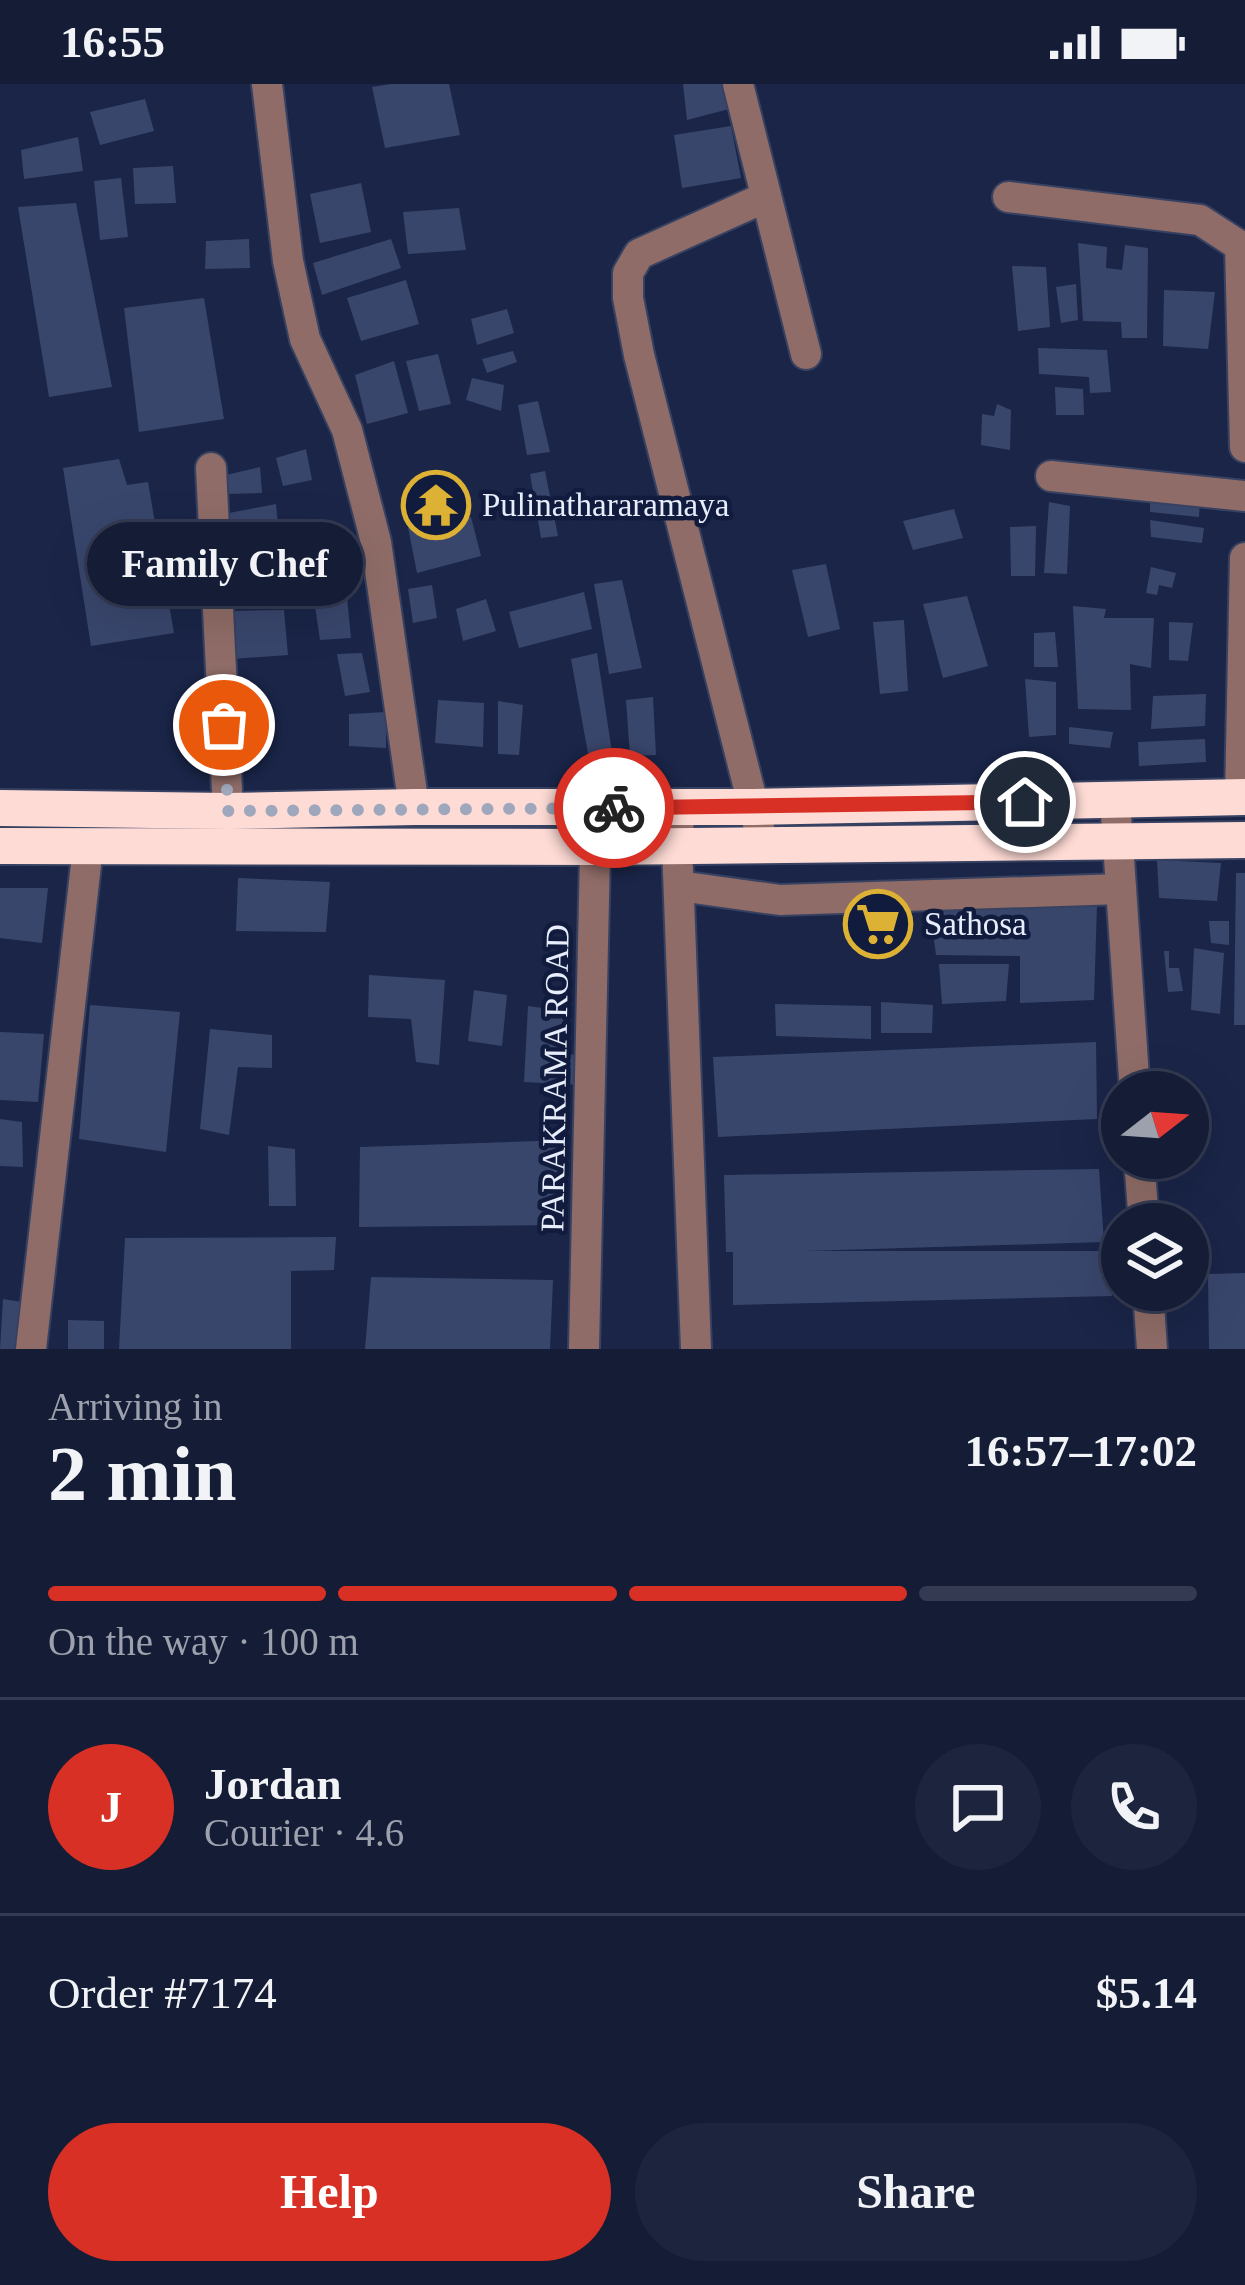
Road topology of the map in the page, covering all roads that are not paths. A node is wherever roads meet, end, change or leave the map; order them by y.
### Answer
1 (267, 84) edge
2 (738, 84) edge
3 (1008, 196) dead end
4 (766, 197) junction
5 (1242, 243) edge
6 (806, 354) dead end
7 (1245, 447) edge
8 (211, 468) dead end
9 (1051, 476) dead end
10 (1245, 496) edge
11 (1245, 558) edge
12 (1243, 797) edge
13 (1115, 800) junction
14 (414, 807) junction
15 (680, 807) junction
16 (754, 807) junction
17 (0, 808) edge
18 (596, 808) junction
19 (228, 811) junction
20 (1118, 839) junction
21 (1245, 840) edge
22 (764, 844) junction
23 (677, 846) junction
24 (0, 847) edge
25 (88, 847) junction
26 (597, 847) junction
27 (679, 886) junction
28 (1121, 889) junction
29 (1134, 1071) edge
30 (1149, 1311) edge
31 (31, 1349) edge
32 (584, 1349) edge
33 (696, 1349) edge
34 (1152, 1349) edge

1 - 14 street
2 - 4 street
3 - 5 street
4 - 6 street
4 - 16 street
5 - 7 street
8 - 19 street
9 - 10 street
11 - 12 street
12 - 13 highway
13 - 16 highway
13 - 20 street
14 - 18 highway
14 - 19 highway
15 - 16 highway
15 - 18 highway
15 - 23 street
16 - 22 street
17 - 19 highway
18 - 26 street, PARAKRAMA ROAD
20 - 21 highway
20 - 22 highway
20 - 28 street
22 - 23 highway
23 - 26 highway
23 - 27 street
24 - 25 highway
25 - 26 highway
25 - 31 street
26 - 32 street, PARAKRAMA ROAD
27 - 28 street
27 - 33 street
28 - 29 street
30 - 34 street

